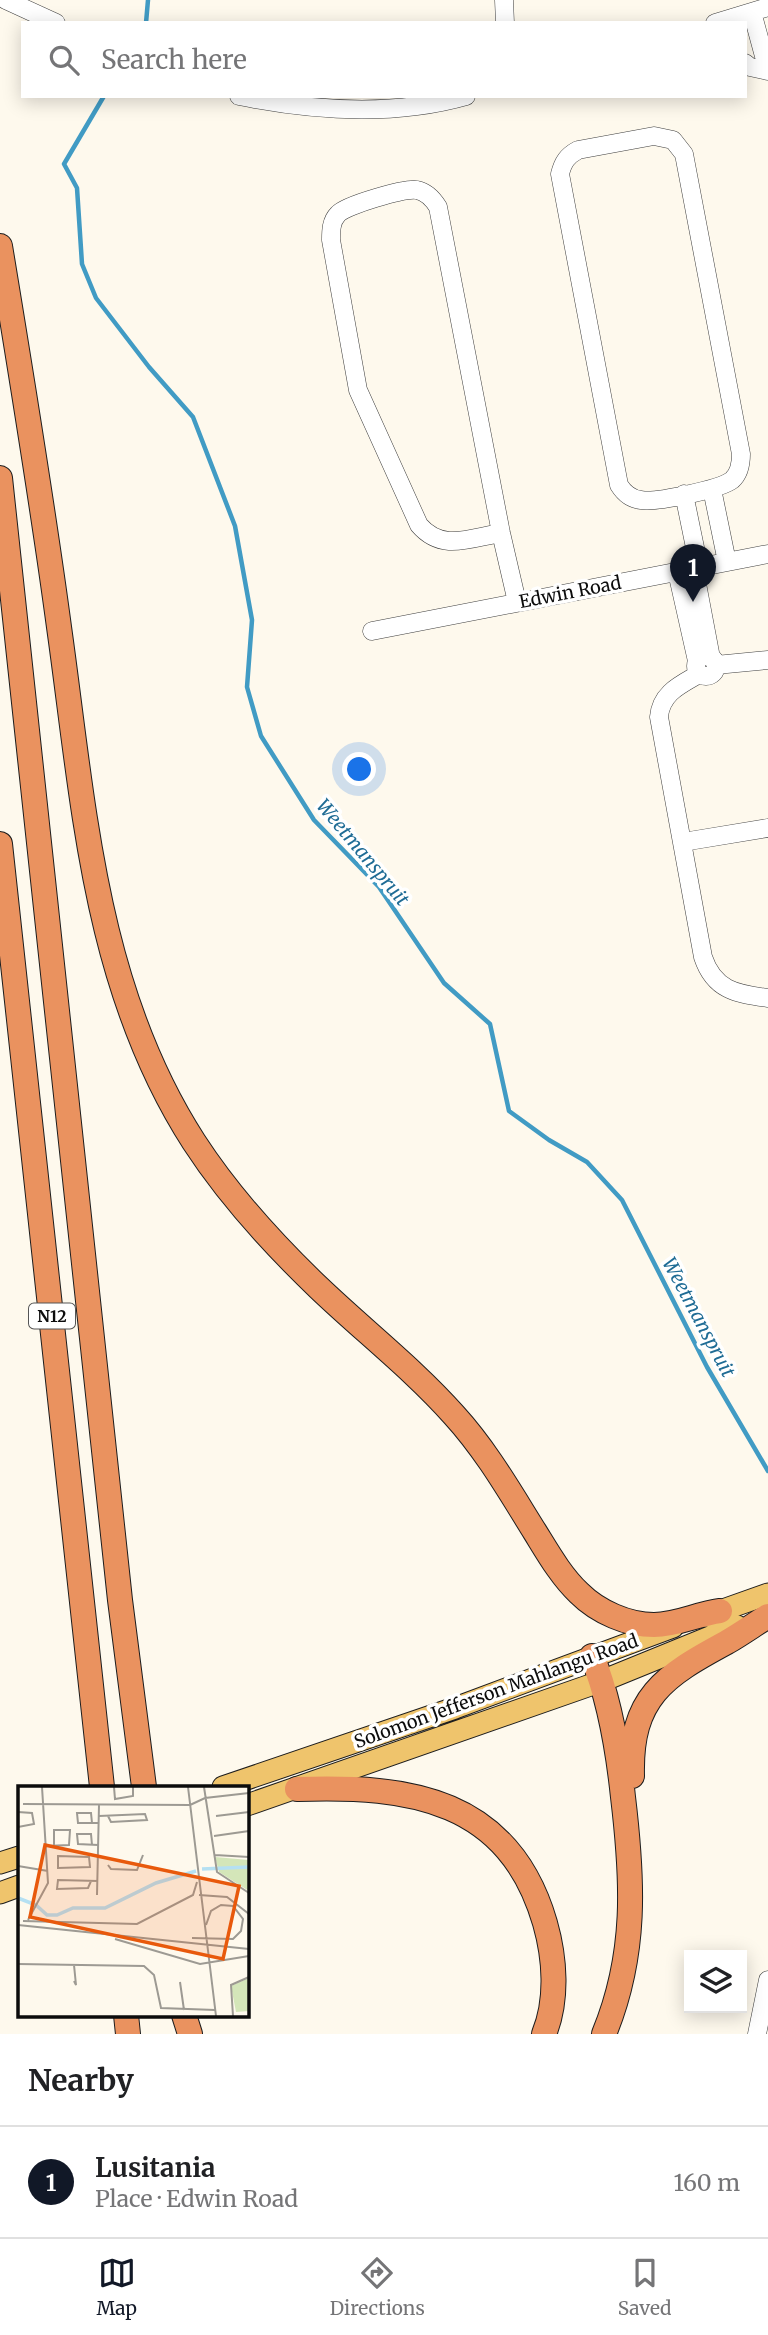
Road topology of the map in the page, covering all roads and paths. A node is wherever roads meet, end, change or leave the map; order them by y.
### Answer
1 (6, 0) edge
2 (504, 0) edge
3 (760, 9) edge
4 (52, 21) edge
5 (505, 21) edge
6 (727, 21) edge
7 (747, 65) edge
8 (768, 71) edge
9 (250, 98) edge
10 (454, 98) edge
11 (0, 246) edge
12 (0, 478) edge
13 (712, 489) junction
14 (684, 494) junction
15 (500, 533) junction
16 (768, 554) edge
17 (727, 562) junction
18 (690, 569) junction
19 (517, 602) junction
20 (372, 631) dead end
21 (768, 660) edge
22 (706, 665) junction
23 (768, 828) edge
24 (683, 842) junction
25 (0, 844) edge
26 (768, 998) edge
27 (768, 1594) edge
28 (120, 1600) junction
29 (720, 1611) junction
30 (768, 1615) edge
31 (592, 1656) junction
32 (602, 1681) junction
33 (102, 1786) edge
34 (144, 1786) edge
35 (153, 1786) edge
36 (226, 1786) edge
37 (297, 1789) junction
38 (248, 1805) edge
39 (18, 1857) edge
40 (0, 1863) edge
41 (631, 1863) junction
42 (18, 1886) edge
43 (0, 1893) edge
44 (768, 1980) edge
45 (126, 2016) edge
46 (173, 2016) edge
47 (184, 2016) edge
48 (128, 2034) edge
49 (175, 2034) edge
50 (190, 2034) edge
51 (544, 2034) edge
52 (604, 2034) edge
53 (757, 2034) edge

1 - 4 street
2 - 5 street
3 - 6 street
3 - 8 street
7 - 8 street
9 - 10 street
11 - 29 highway
12 - 28 highway, N12
13 - 14 street
13 - 14 street
13 - 17 street
14 - 18 street
15 - 15 street
15 - 19 street
16 - 17 street, Edwin Road
17 - 18 street, Edwin Road
18 - 19 street, Edwin Road
18 - 22 street
19 - 20 street, Edwin Road
21 - 22 street
22 - 24 street
23 - 24 street
24 - 26 street
25 - 33 highway, N12
27 - 29 main road, Solomon Jefferson Mahlangu Road
28 - 34 highway, N12
28 - 35 highway
29 - 31 main road, Solomon Jefferson Mahlangu Road
30 - 32 main road, Solomon Jefferson Mahlangu Road
30 - 41 highway
31 - 32 highway
31 - 36 main road, Solomon Jefferson Mahlangu Road
32 - 37 main road, Solomon Jefferson Mahlangu Road
32 - 41 highway
37 - 38 main road, Solomon Jefferson Mahlangu Road
37 - 51 highway
39 - 40 main road
41 - 52 highway
42 - 43 main road
44 - 53 street
45 - 48 highway
46 - 49 highway
47 - 50 highway

